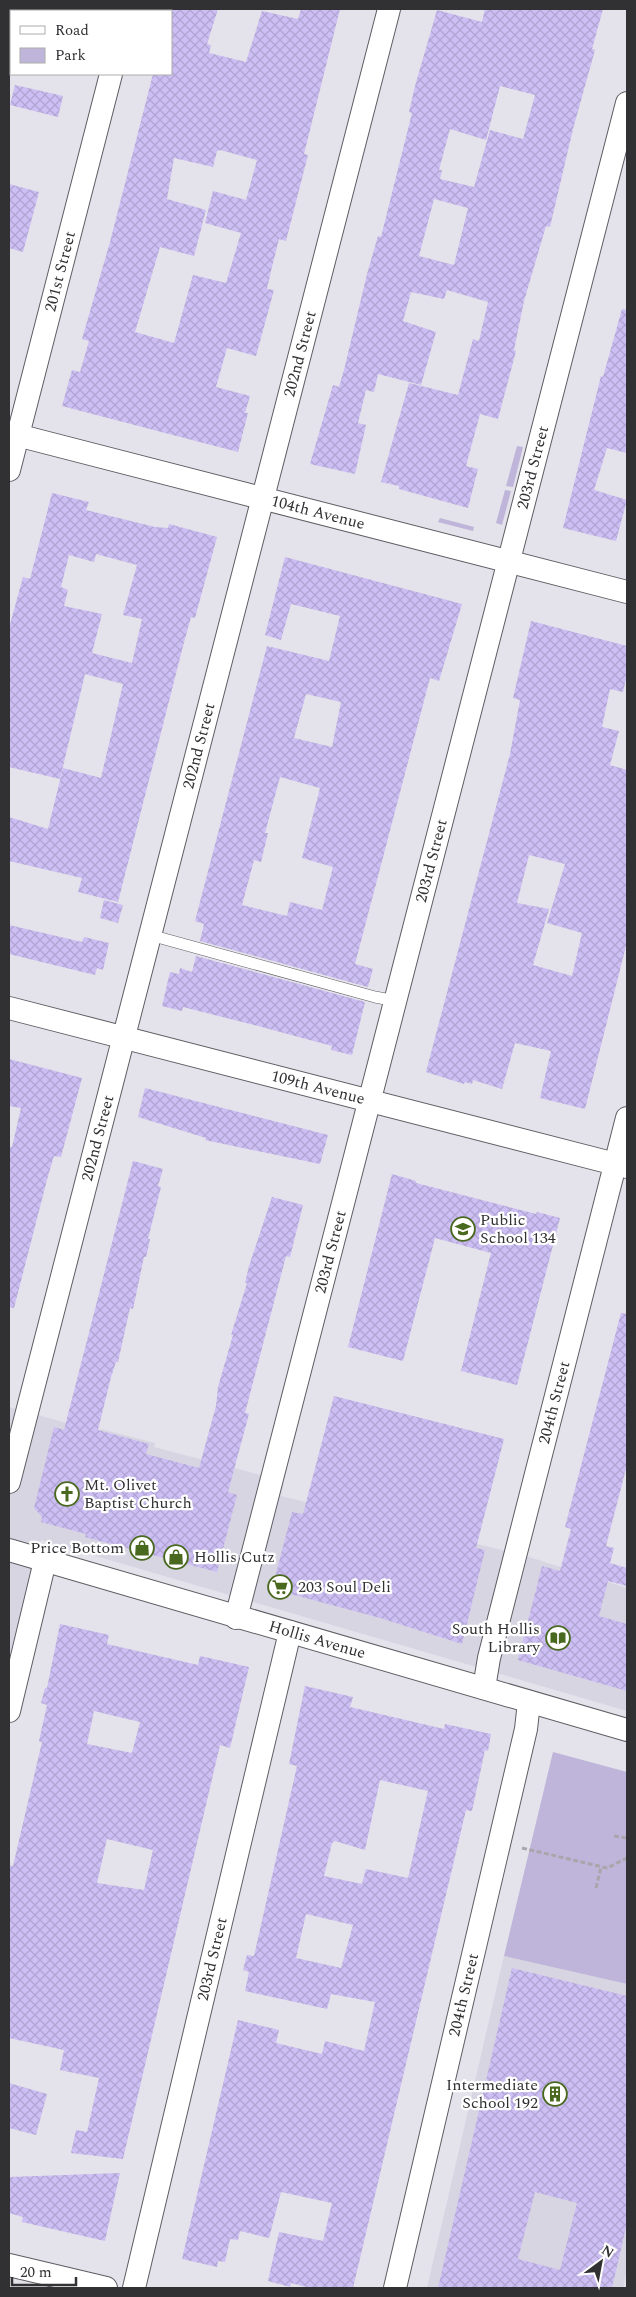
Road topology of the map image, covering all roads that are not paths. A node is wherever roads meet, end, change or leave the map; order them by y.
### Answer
1 (389, 9) edge
2 (111, 75) edge
3 (627, 103) edge
4 (13, 434) edge
5 (9, 470) edge
6 (263, 499) junction
7 (510, 560) junction
8 (627, 592) edge
9 (150, 935) junction
10 (396, 1001) junction
11 (9, 1008) edge
12 (123, 1039) junction
13 (370, 1102) junction
14 (627, 1118) edge
15 (621, 1166) edge
16 (9, 1482) edge
17 (9, 1550) edge
18 (45, 1561) junction
19 (236, 1618) junction
20 (290, 1632) junction
21 (484, 1688) junction
22 (529, 1702) junction
23 (9, 1711) edge
24 (627, 1730) edge
25 (9, 2265) edge
26 (106, 2288) edge
27 (134, 2288) edge
28 (395, 2288) edge

1 - 6 street, 202nd Street
2 - 4 street, 201st Street
3 - 7 street, 203rd Street
4 - 5 street, 201st Street
4 - 6 street, 104th Avenue
6 - 7 street, 104th Avenue
6 - 9 street, 202nd Street
7 - 8 street, 104th Avenue
7 - 10 street, 203rd Street
9 - 10 lane
9 - 12 street, 202nd Street
10 - 13 street, 203rd Street
11 - 12 street, 109th Avenue
12 - 13 street, 109th Avenue
12 - 16 street, 202nd Street
13 - 15 street, 109th Avenue
13 - 19 street, 203rd Street
14 - 15 street, 204th Street
15 - 21 street, 204th Street
17 - 18 street, Hollis Avenue
18 - 19 street, Hollis Avenue
18 - 23 street
19 - 20 street, Hollis Avenue
20 - 21 street, Hollis Avenue
20 - 27 street, 203rd Street
21 - 22 street, Hollis Avenue
22 - 24 street, Hollis Avenue
22 - 28 street, 204th Street
25 - 26 street

